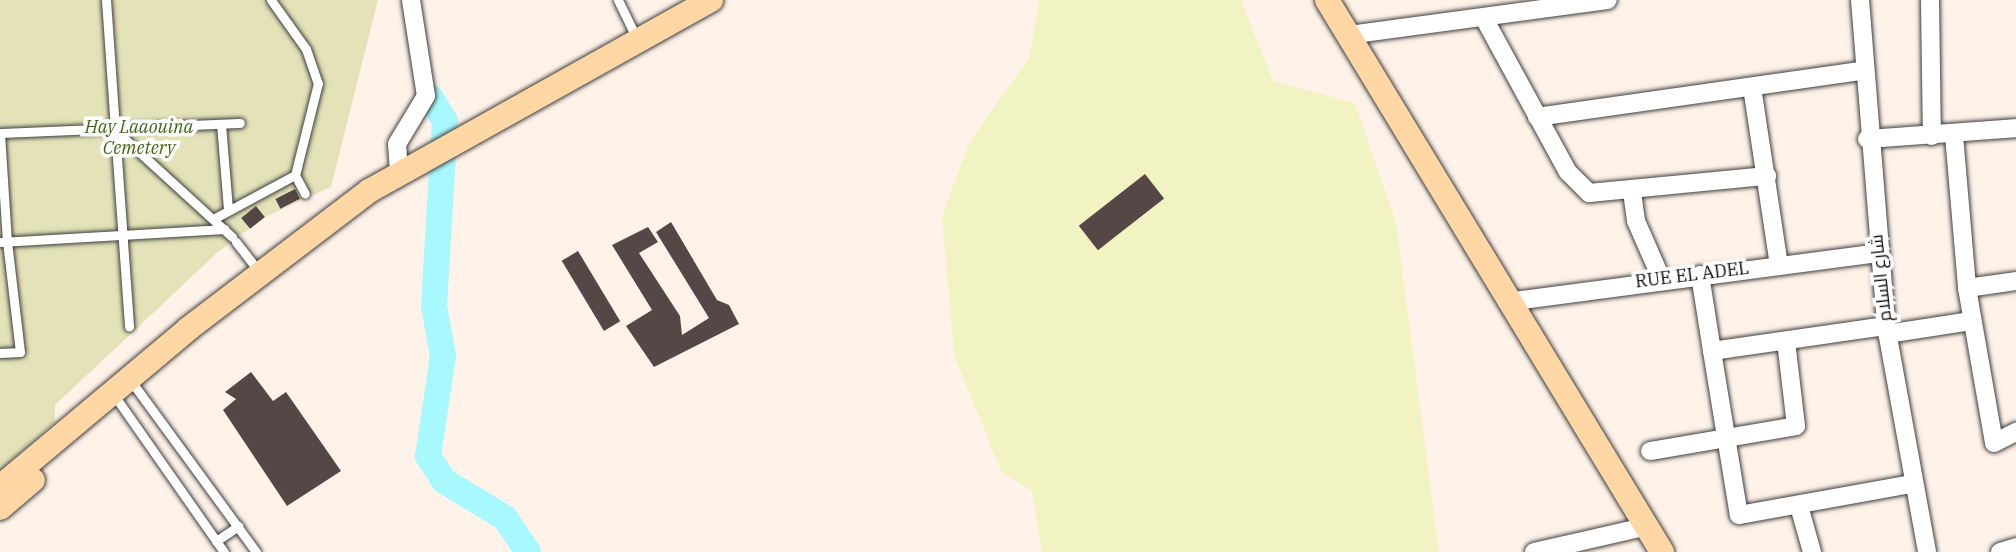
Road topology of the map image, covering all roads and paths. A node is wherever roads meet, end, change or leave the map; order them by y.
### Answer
1 (106, 0) edge
2 (271, 0) edge
3 (411, 0) edge
4 (618, 0) edge
5 (711, 0) edge
6 (1327, 0) edge
7 (1606, 0) edge
8 (1860, 0) edge
9 (1930, 0) edge
10 (1527, 8) edge
11 (1485, 20) junction
12 (1349, 35) junction
13 (638, 40) junction
14 (1862, 71) junction
15 (1752, 88) junction
16 (1536, 117) junction
17 (240, 123) dead end
18 (221, 124) junction
19 (2016, 128) edge
20 (115, 130) junction
21 (1954, 135) junction
22 (1932, 136) junction
23 (1867, 139) junction
24 (404, 168) junction
25 (295, 175) junction
26 (1767, 176) junction
27 (1632, 192) junction
28 (305, 194) dead end
29 (228, 209) junction
30 (215, 218) junction
31 (123, 235) junction
32 (231, 236) junction
33 (4, 242) edge
34 (1878, 253) junction
35 (1779, 265) junction
36 (261, 273) junction
37 (1700, 275) junction
38 (1661, 278) junction
39 (2016, 281) edge
40 (1967, 288) junction
41 (1507, 302) junction
42 (1971, 321) junction
43 (129, 327) dead end
44 (1887, 330) junction
45 (1786, 341) junction
46 (1712, 351) junction
47 (0, 353) edge
48 (116, 393) junction
49 (2016, 432) edge
50 (1724, 440) junction
51 (1650, 451) dead end
52 (1912, 484) junction
53 (0, 487) edge
54 (1798, 506) junction
55 (0, 508) edge
56 (238, 526) junction
57 (1648, 526) junction
58 (216, 541) junction
59 (2016, 547) edge
60 (224, 552) edge
61 (256, 552) edge
62 (1534, 552) edge
63 (1662, 552) edge
64 (1812, 552) edge
65 (1927, 552) edge
66 (2000, 552) edge

1 - 20 lane
2 - 25 lane
3 - 24 street
4 - 13 lane
5 - 13 main road
6 - 12 main road
7 - 10 street
8 - 14 street, شارع السلام
9 - 22 street
10 - 11 street
11 - 12 street
11 - 16 street
12 - 41 main road
13 - 24 main road
14 - 15 street
14 - 23 street, شارع السلام
15 - 16 street
15 - 26 street
16 - 27 street
17 - 18 lane
18 - 20 lane
18 - 29 lane
19 - 21 street
20 - 30 lane
20 - 31 lane
20 - 33 lane
21 - 22 street
21 - 40 street
22 - 23 street
23 - 34 street, شارع السلام
24 - 36 main road
25 - 28 lane
25 - 29 lane
26 - 27 street
26 - 35 street
27 - 38 street
29 - 30 lane
30 - 32 lane
31 - 32 lane
31 - 33 lane
31 - 43 lane
32 - 36 lane
33 - 47 lane
34 - 35 street, RUE EL ADEL
34 - 44 street, شارع السلام
35 - 37 street, RUE EL ADEL
36 - 48 main road
37 - 38 street, RUE EL ADEL
37 - 46 street
38 - 41 street, RUE EL ADEL
39 - 40 street
40 - 42 street
41 - 57 main road
42 - 44 street
42 - 49 street
44 - 45 street
44 - 52 street, شارع السلام
45 - 46 street
45 - 50 street
46 - 50 street
48 - 53 main road
48 - 55 main road
48 - 56 lane
48 - 58 lane
50 - 51 street
50 - 54 street
52 - 54 street
52 - 65 street, شارع السلام
54 - 64 street
56 - 58 lane
56 - 61 lane
57 - 62 street
57 - 63 main road
58 - 60 lane
59 - 66 street

